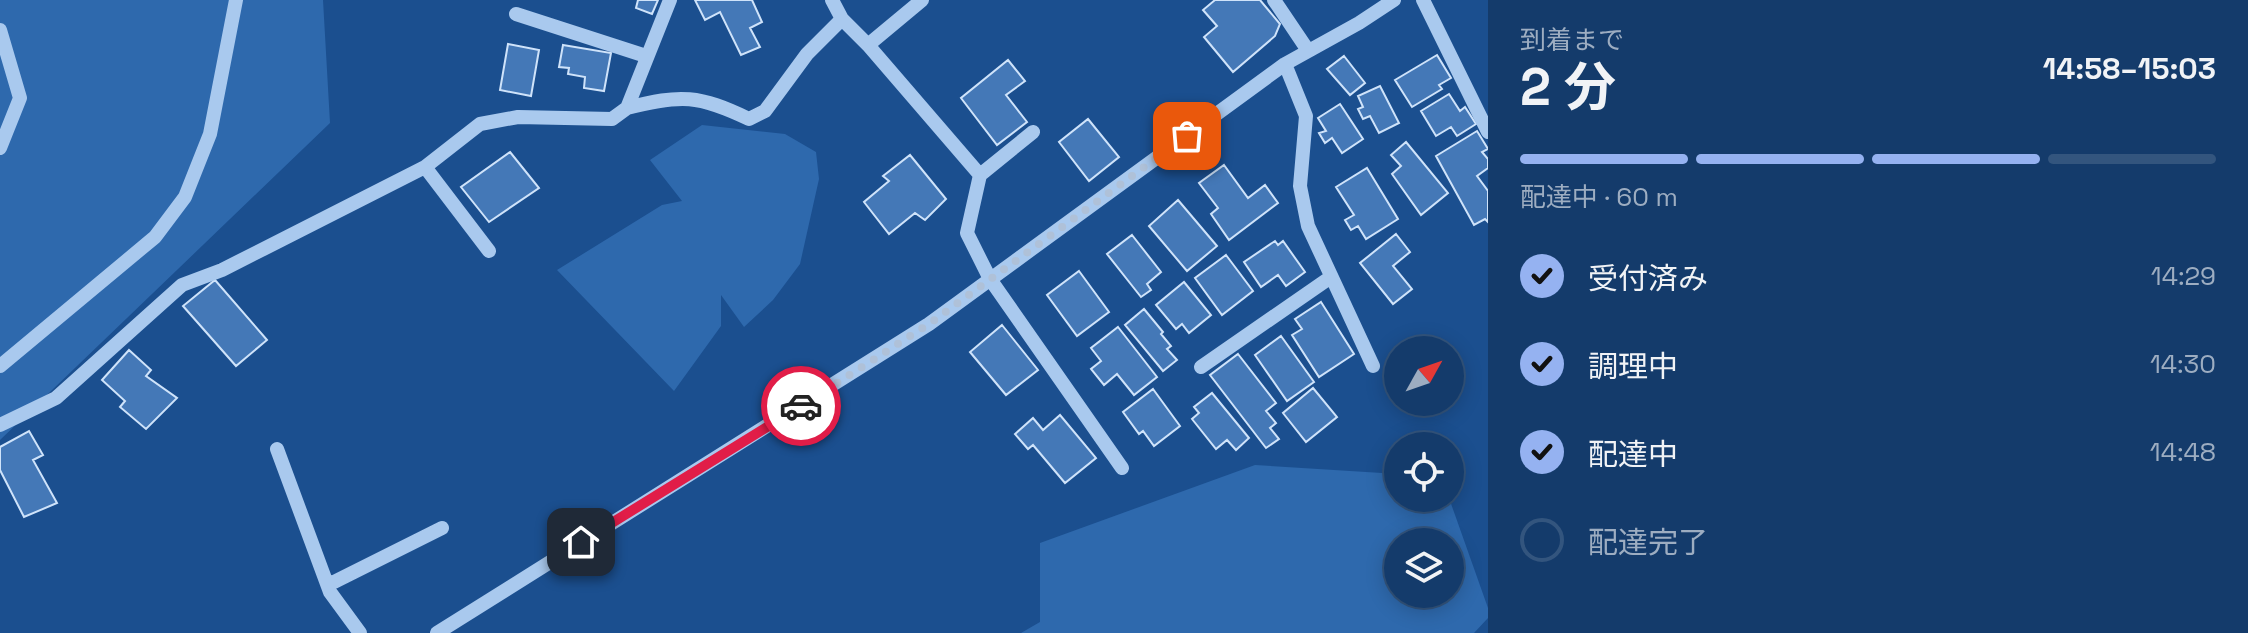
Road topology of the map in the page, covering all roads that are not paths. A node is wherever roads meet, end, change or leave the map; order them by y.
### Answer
1 (236, 0) edge
2 (670, 0) edge
3 (832, 0) edge
4 (922, 0) edge
5 (1274, 0) edge
6 (1394, 0) edge
7 (1423, 0) edge
8 (516, 14) dead end
9 (842, 19) junction
10 (0, 30) edge
11 (868, 45) junction
12 (1307, 49) junction
13 (646, 56) junction
14 (1285, 64) junction
15 (627, 108) junction
16 (1033, 132) dead end
17 (1488, 132) edge
18 (0, 148) edge
19 (425, 167) junction
20 (980, 175) junction
21 (489, 251) dead end
22 (1331, 277) junction
23 (990, 279) junction
24 (0, 366) edge
25 (1373, 366) dead end
26 (1201, 367) dead end
27 (0, 425) edge
28 (277, 449) dead end
29 (1122, 468) dead end
30 (442, 528) dead end
31 (328, 585) junction
32 (360, 633) edge
33 (437, 633) edge

1 - 24 street
2 - 13 street
3 - 9 street
4 - 11 street
5 - 12 street
6 - 12 street
7 - 17 street
8 - 13 street
9 - 11 street
9 - 15 street
10 - 18 street
11 - 20 street
12 - 14 street
13 - 15 street
14 - 22 street
14 - 23 street
15 - 19 street
16 - 20 street
19 - 21 street
19 - 27 street
20 - 23 street
22 - 25 street
22 - 26 street
23 - 29 street
23 - 33 street
28 - 31 street
30 - 31 street
31 - 32 street

